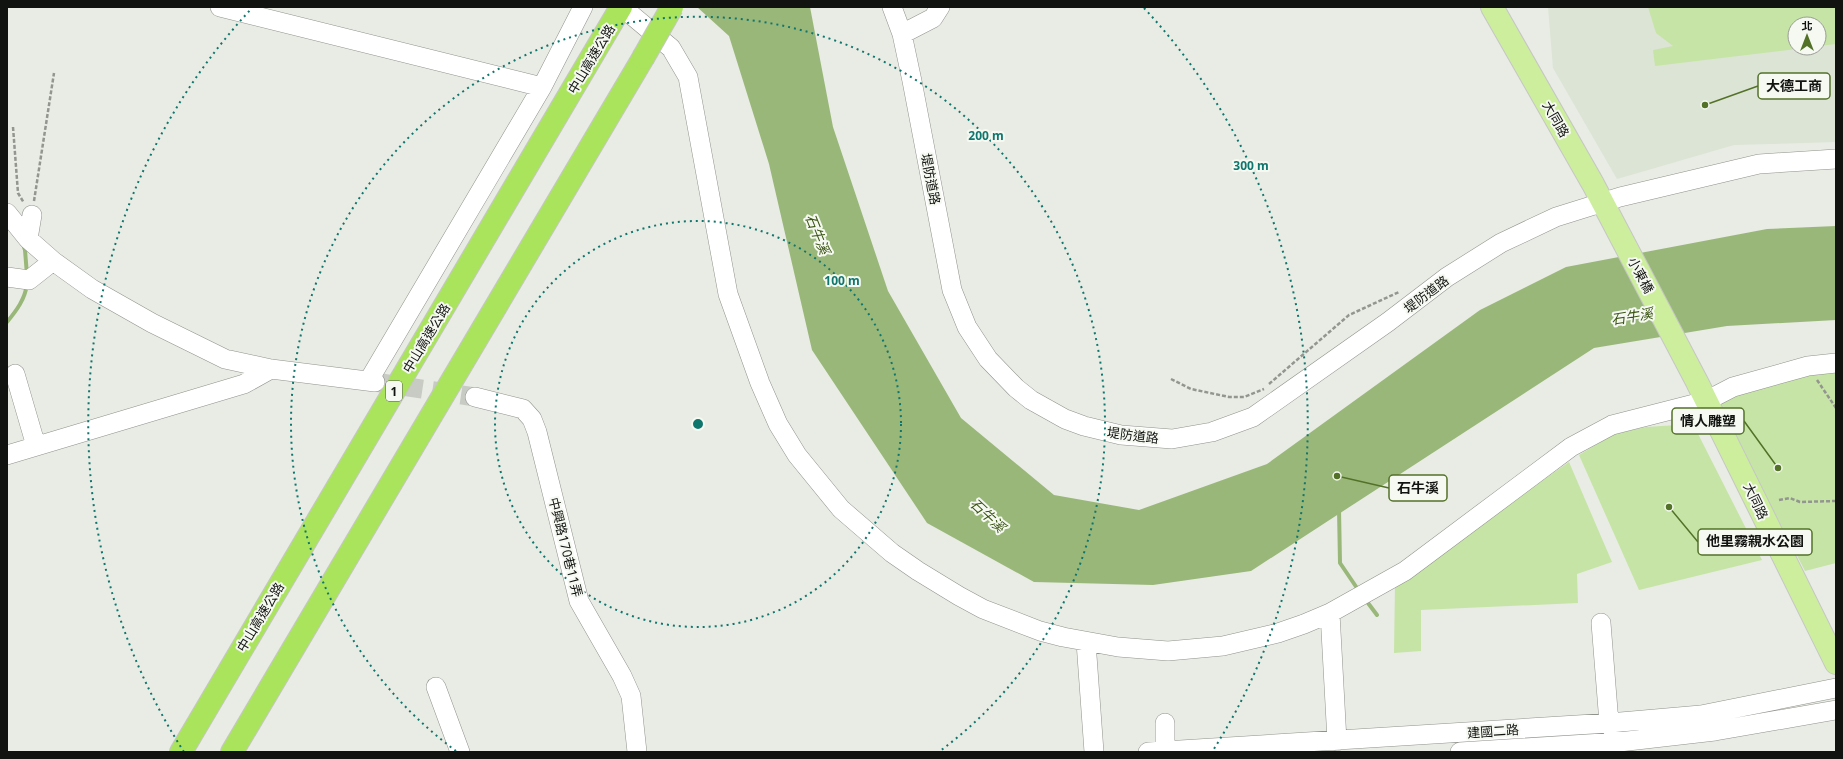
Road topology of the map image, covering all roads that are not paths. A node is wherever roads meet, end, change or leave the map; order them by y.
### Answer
1 (220, 7) edge
2 (583, 7) edge
3 (622, 7) edge
4 (672, 7) edge
5 (892, 7) edge
6 (940, 7) edge
7 (1492, 7) edge
8 (902, 34) junction
9 (542, 87) junction
10 (1836, 159) edge
11 (1602, 202) junction
12 (7, 213) edge
13 (32, 215) road end
14 (1618, 232) joint
15 (28, 239) junction
16 (53, 262) junction
17 (7, 277) edge
18 (1836, 363) edge
19 (271, 369) junction
20 (15, 374) dead end
21 (1705, 394) junction
22 (475, 397) tunnel mouth
23 (36, 446) junction
24 (7, 455) edge
25 (1330, 613) junction
26 (1601, 623) dead end
27 (1086, 642) junction
28 (1836, 663) edge
29 (436, 687) dead end
30 (1836, 688) edge
31 (1836, 710) edge
32 (1165, 723) dead end
33 (1609, 723) junction
34 (1337, 741) junction
35 (1376, 745) edge
36 (1620, 747) edge
37 (1157, 751) edge
38 (181, 752) edge
39 (232, 752) edge
40 (460, 752) edge
41 (637, 752) edge
42 (1094, 752) edge
43 (1460, 752) edge

1 - 9 street
2 - 9 street
3 - 27 street
3 - 38 highway, 中山高速公路 / 1
4 - 39 highway, bridge
5 - 8 street, 堤防道路
6 - 8 street
7 - 11 main road, 大同路
8 - 11 street, 堤防道路
9 - 19 street
10 - 11 street, 堤防道路
11 - 14 main road, 大同路
12 - 15 street
13 - 15 street
14 - 21 main road, 小東橋
15 - 16 street
16 - 17 street
16 - 19 street
18 - 21 street
19 - 23 street
20 - 23 street
21 - 25 street
21 - 28 main road, 大同路
22 - 41 street, 中興路170巷11弄
23 - 24 street
25 - 27 street
25 - 34 street
26 - 33 street
27 - 42 street
29 - 40 street
30 - 33 street, 建國二路
31 - 36 street, 建國二路
32 - 37 street
33 - 35 street, 建國二路
33 - 36 street
34 - 35 street, 建國二路
34 - 37 street, 建國二路
36 - 43 street, 建國二路

